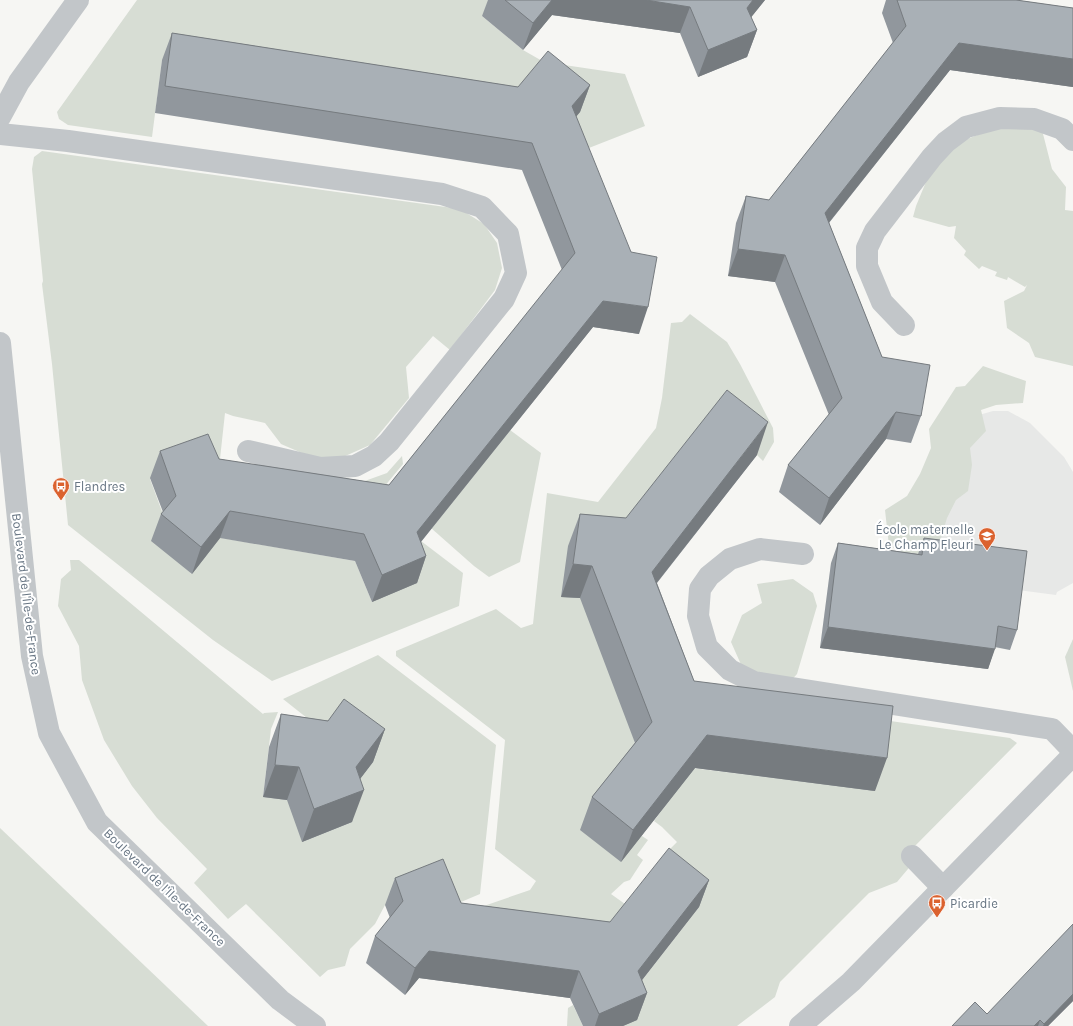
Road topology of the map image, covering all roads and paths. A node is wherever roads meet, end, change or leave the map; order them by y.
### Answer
1 (78, 0) edge
2 (0, 117) edge
3 (0, 134) edge
4 (1073, 140) edge
5 (904, 325) dead end
6 (0, 343) edge
7 (248, 451) dead end
8 (803, 554) dead end
9 (1073, 751) edge
10 (1073, 755) edge
11 (912, 856) dead end
12 (943, 888) junction
13 (315, 1026) edge
14 (800, 1026) edge

1 - 2 street
3 - 7 street
4 - 5 street
6 - 13 street, Boulevard de l'Île-de-France
8 - 9 street
10 - 12 street
11 - 12 street
12 - 14 street

